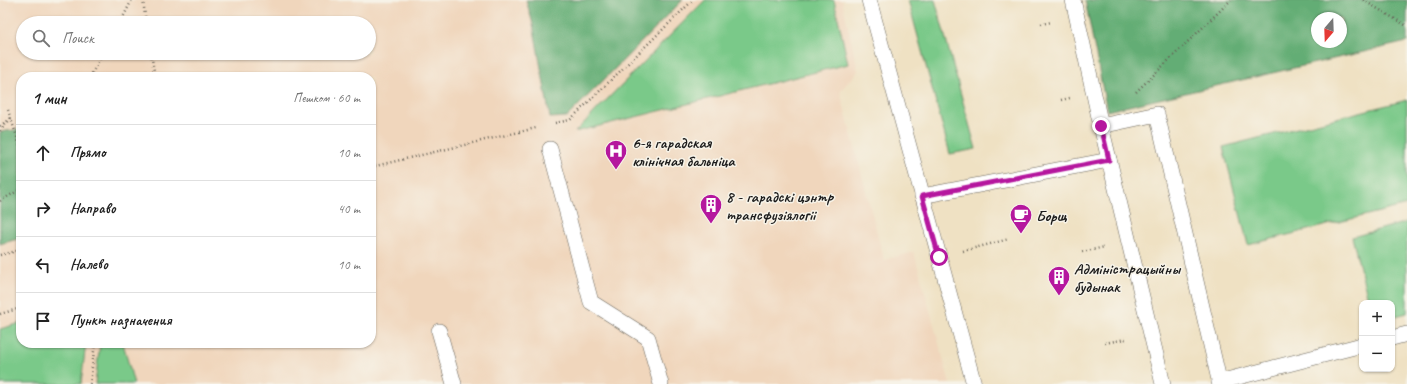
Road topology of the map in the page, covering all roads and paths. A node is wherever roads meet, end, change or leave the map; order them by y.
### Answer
1 (132, 0) edge
2 (143, 0) edge
3 (693, 0) edge
4 (869, 0) edge
5 (1073, 0) edge
6 (1231, 0) edge
7 (1363, 0) edge
8 (124, 16) edge
9 (145, 16) edge
10 (1407, 26) edge
11 (99, 60) edge
12 (152, 60) edge
13 (93, 72) edge
14 (154, 72) edge
15 (1135, 93) dead end
16 (8, 110) dead end
17 (11, 118) junction
18 (550, 124) dead end
19 (0, 126) edge
20 (1101, 126) junction
21 (536, 128) dead end
22 (16, 129) edge
23 (0, 131) edge
24 (550, 149) dead end
25 (1109, 160) junction
26 (376, 166) edge
27 (16, 192) edge
28 (922, 196) junction
29 (0, 202) edge
30 (1009, 239) dead end
31 (16, 251) edge
32 (0, 255) edge
33 (939, 257) junction
34 (16, 309) edge
35 (0, 314) edge
36 (439, 331) dead end
37 (1407, 334) edge
38 (1395, 337) edge
39 (1359, 346) edge
40 (94, 348) edge
41 (1220, 383) edge
42 (90, 384) edge
43 (454, 384) edge
44 (661, 384) edge
45 (974, 384) edge
46 (1163, 384) edge

1 - 8 path
2 - 9 path
3 - 18 path
4 - 28 lane
5 - 20 lane
6 - 15 path
7 - 10 path
11 - 13 path
12 - 14 path
16 - 17 path
17 - 19 path
17 - 22 path
17 - 23 path
20 - 25 lane
20 - 41 lane
21 - 26 path
24 - 44 lane
25 - 28 lane
25 - 46 lane
27 - 29 path
28 - 33 lane
30 - 33 path
31 - 32 path
33 - 45 lane
34 - 35 path
36 - 43 lane
37 - 38 lane
39 - 41 lane
40 - 42 path

